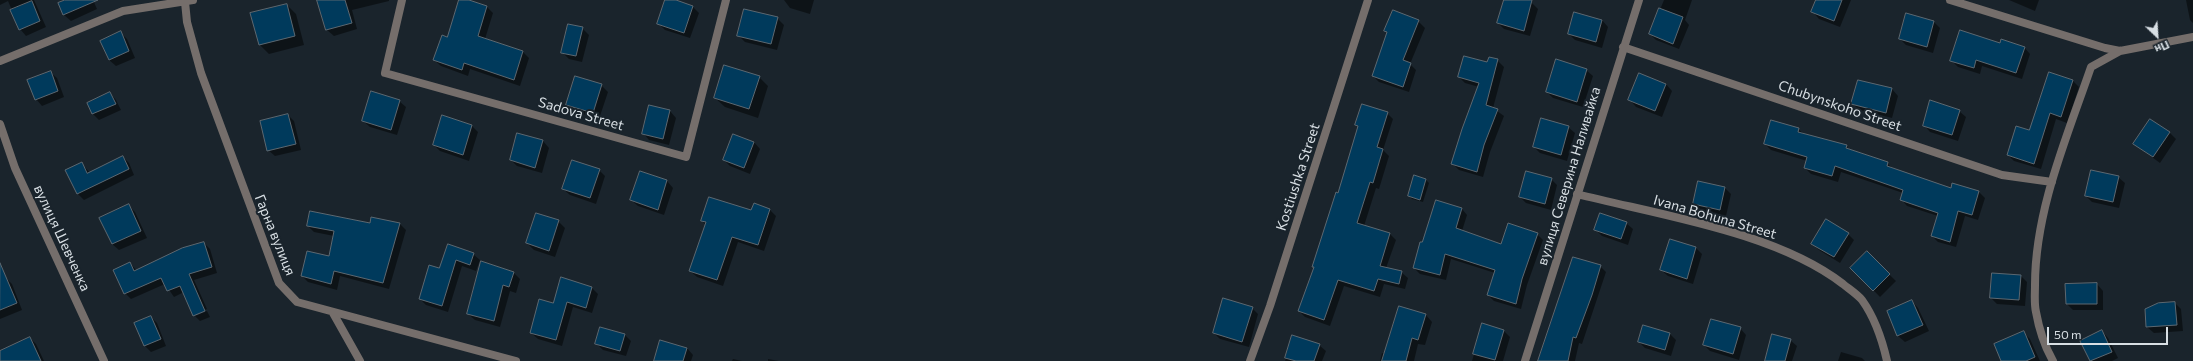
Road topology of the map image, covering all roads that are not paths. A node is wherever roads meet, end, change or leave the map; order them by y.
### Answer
1 (402, 0) edge
2 (726, 0) edge
3 (1368, 0) edge
4 (1639, 0) edge
5 (1950, 0) edge
6 (189, 1) edge
7 (2193, 37) edge
8 (1623, 47) junction
9 (2120, 51) junction
10 (0, 61) edge
11 (0, 124) edge
12 (2052, 182) junction
13 (1577, 194) junction
14 (333, 313) junction
15 (104, 361) edge
16 (360, 361) edge
17 (516, 361) edge
18 (1250, 361) edge
19 (1525, 361) edge
20 (1887, 361) edge
21 (2053, 361) edge

1 - 2 street, Sadova Street
3 - 18 street, Kostiushka Street
4 - 8 street, вулиця Северина Наливайка
5 - 9 street
6 - 10 street
6 - 14 street, Гарна вулиця
7 - 9 street
8 - 12 street, Chubynskoho Street
8 - 13 street, вулиця Северина Наливайка
9 - 12 street
11 - 15 street, вулиця Шевченка
12 - 21 street
13 - 19 street, вулиця Северина Наливайка
13 - 20 street, Ivana Bohuna Street
14 - 16 street
14 - 17 street, Гарна вулиця

